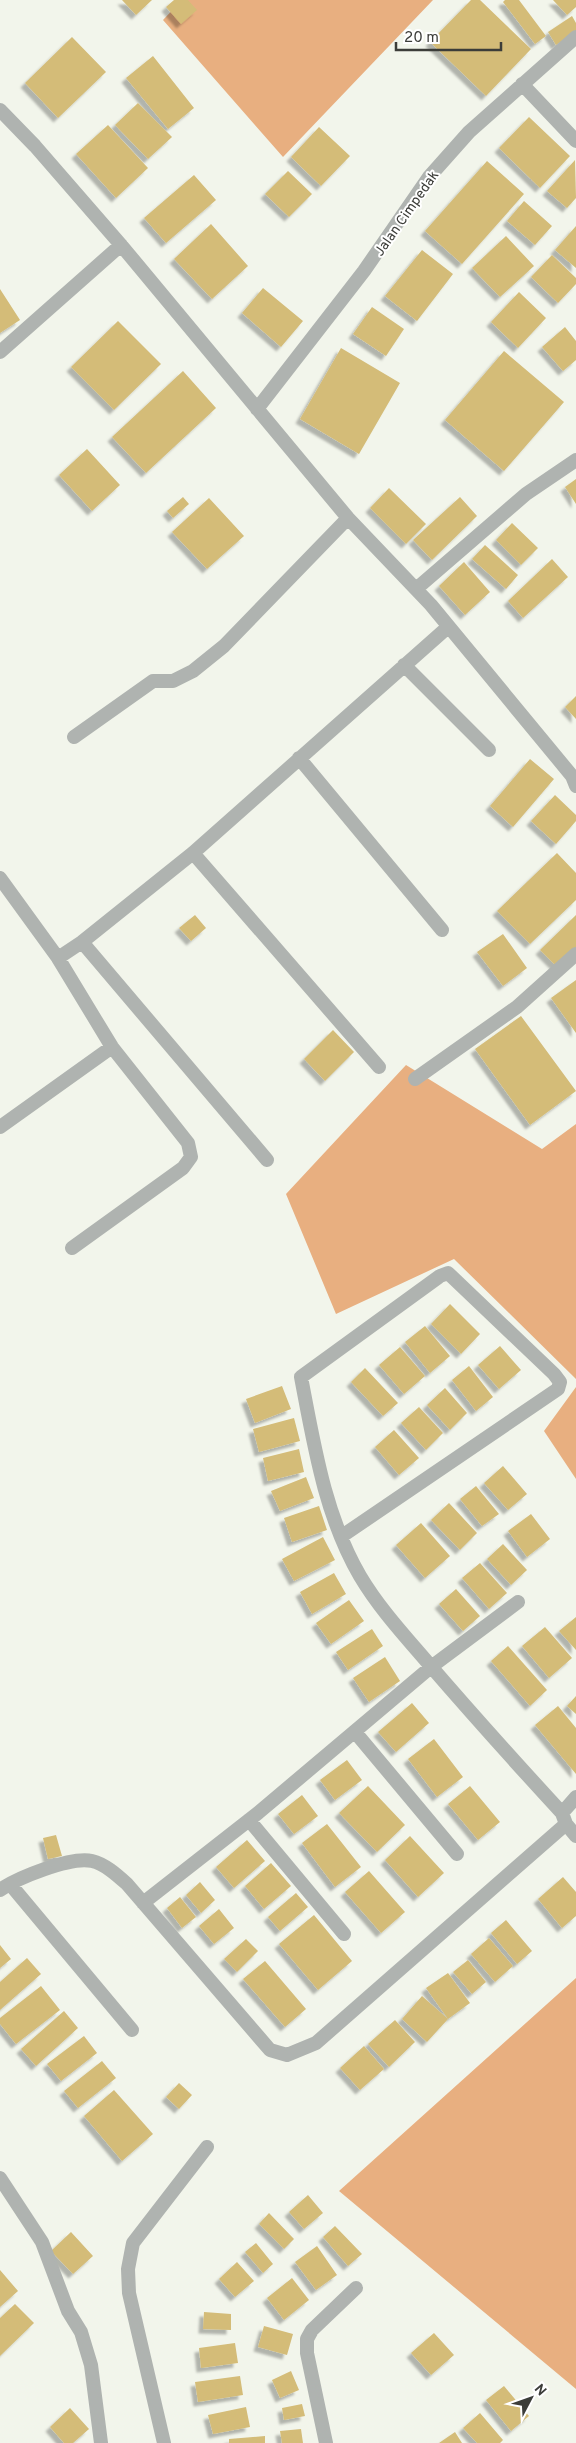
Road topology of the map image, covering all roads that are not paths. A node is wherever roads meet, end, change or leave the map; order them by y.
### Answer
1 (576, 37) edge
2 (522, 84) junction
3 (0, 110) edge
4 (576, 141) edge
5 (121, 245) junction
6 (0, 352) edge
7 (257, 408) junction
8 (576, 460) edge
9 (348, 518) junction
10 (416, 589) junction
11 (448, 627) junction
12 (404, 665) junction
13 (74, 737) dead end
14 (489, 750) dead end
15 (299, 758) junction
16 (576, 786) edge
17 (193, 854) junction
18 (0, 878) edge
19 (442, 930) dead end
20 (82, 942) junction
21 (576, 954) edge
22 (58, 958) junction
23 (112, 1047) junction
24 (379, 1066) dead end
25 (415, 1079) dead end
26 (0, 1127) edge
27 (268, 1160) dead end
28 (72, 1248) dead end
29 (342, 1536) junction
30 (518, 1602) dead end
31 (431, 1667) junction
32 (355, 1732) junction
33 (576, 1797) edge
34 (564, 1818) junction
35 (248, 1820) junction
36 (576, 1836) edge
37 (457, 1854) dead end
38 (5, 1887) edge
39 (143, 1903) junction
40 (344, 1934) dead end
41 (132, 2030) dead end
42 (207, 2147) dead end
43 (0, 2178) edge
44 (356, 2288) dead end
45 (101, 2443) edge
46 (164, 2443) edge
47 (326, 2443) edge

1 - 2 street, Jalan Cimpedak
2 - 4 street
2 - 7 street, Jalan Cimpedak
3 - 5 street
5 - 6 street
5 - 7 street
7 - 9 street
8 - 10 street
9 - 10 street
9 - 13 street
10 - 11 street
11 - 12 street
11 - 16 street
12 - 14 street
12 - 15 street
15 - 17 street
15 - 19 street
17 - 20 street
17 - 24 street
18 - 22 street
20 - 22 street
20 - 27 street
21 - 25 street
22 - 23 street
23 - 26 street
23 - 28 street
29 - 29 street
29 - 31 street
30 - 31 street
31 - 32 street
31 - 34 street
32 - 35 street
32 - 37 street
33 - 34 street
34 - 36 street
34 - 39 street
35 - 39 street
35 - 40 street
38 - 39 street
38 - 41 street
42 - 46 street
43 - 45 street
44 - 47 street

